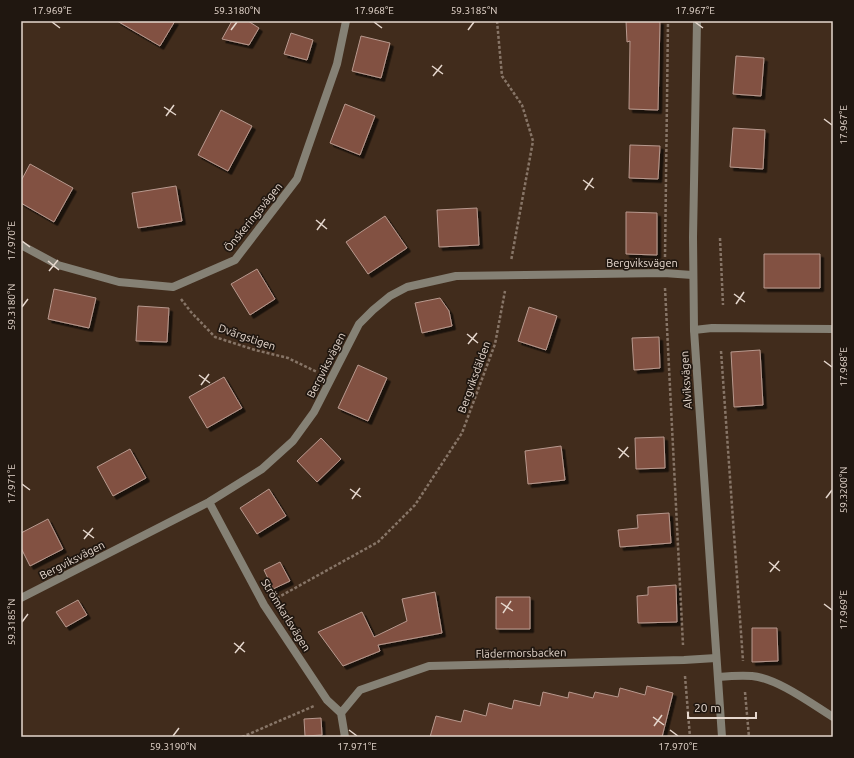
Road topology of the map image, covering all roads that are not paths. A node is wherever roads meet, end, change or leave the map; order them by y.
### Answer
1 (346, 21) edge
2 (697, 21) edge
3 (21, 245) edge
4 (692, 275) junction
5 (833, 329) edge
6 (694, 330) junction
7 (209, 502) junction
8 (21, 598) edge
9 (716, 658) junction
10 (718, 677) junction
11 (341, 713) junction
12 (833, 717) edge
13 (345, 737) edge
14 (722, 737) edge

1 - 3 street, Önskeringsvägen
2 - 4 street, Alviksvägen
4 - 6 street, Alviksvägen
4 - 7 street, Bergviksvägen
5 - 6 street
6 - 9 street, Alviksvägen
7 - 8 street, Bergviksvägen
7 - 11 street, Strömkarlsvägen
9 - 10 street, Alviksvägen
9 - 11 street, Flädermorsbacken
10 - 12 street
10 - 14 street, Alviksvägen
11 - 13 street

